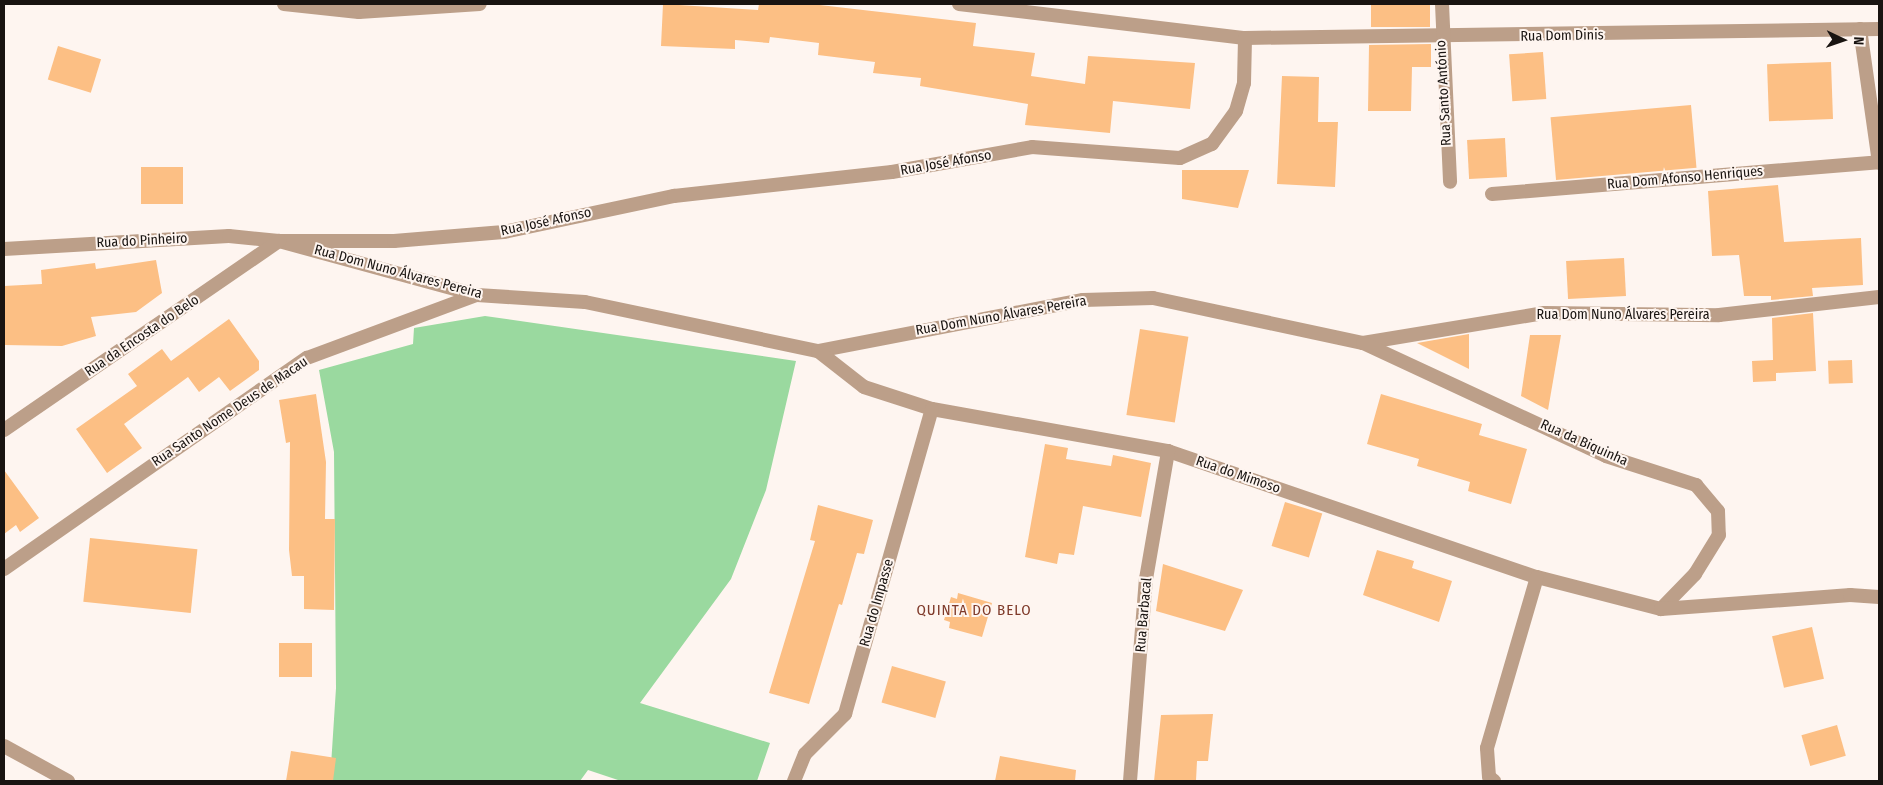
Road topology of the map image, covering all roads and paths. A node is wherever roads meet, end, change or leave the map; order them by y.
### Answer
1 (284, 4) edge
2 (480, 4) edge
3 (959, 4) edge
4 (1442, 4) edge
5 (1860, 29) junction
6 (1879, 29) edge
7 (1245, 38) junction
8 (1440, 38) junction
9 (1879, 162) edge
10 (1450, 182) dead end
11 (1492, 194) dead end
12 (279, 241) junction
13 (4, 249) edge
14 (477, 295) junction
15 (1879, 297) edge
16 (1363, 342) junction
17 (818, 351) junction
18 (932, 408) junction
19 (4, 430) edge
20 (1168, 450) junction
21 (4, 568) edge
22 (1537, 577) junction
23 (1879, 597) edge
24 (1661, 609) junction
25 (4, 746) edge
26 (62, 780) edge
27 (794, 781) edge
28 (1130, 781) edge
29 (1494, 781) edge

1 - 2 street
3 - 7 street
4 - 8 street, Rua Santo António
5 - 6 street, Rua Dom Dinis
5 - 8 street, Rua Dom Dinis
5 - 9 street
7 - 8 street, Rua Dom Dinis
7 - 12 street, Rua José Afonso
8 - 10 street, Rua Santo António
9 - 11 street, Rua Dom Afonso Henriques
12 - 13 street, Rua do Pinheiro
12 - 14 street, Rua Dom Nuno Álvares Pereira
12 - 19 street, Rua da Encosta do Belo
14 - 17 street, Rua Dom Nuno Álvares Pereira
14 - 21 street, Rua Santo Nome Deus de Macau
15 - 16 street, Rua Dom Nuno Álvares Pereira
16 - 17 street, Rua Dom Nuno Álvares Pereira
16 - 24 street, Rua da Biquinha
17 - 18 street, Rua do Mimoso
18 - 20 street, Rua do Mimoso
18 - 27 street, Rua do Impasse
20 - 22 street, Rua do Mimoso
20 - 28 street, Rua Barbacal
22 - 24 street, Rua do Mimoso
22 - 29 street
23 - 24 street, Rua do Mimoso
25 - 26 street

